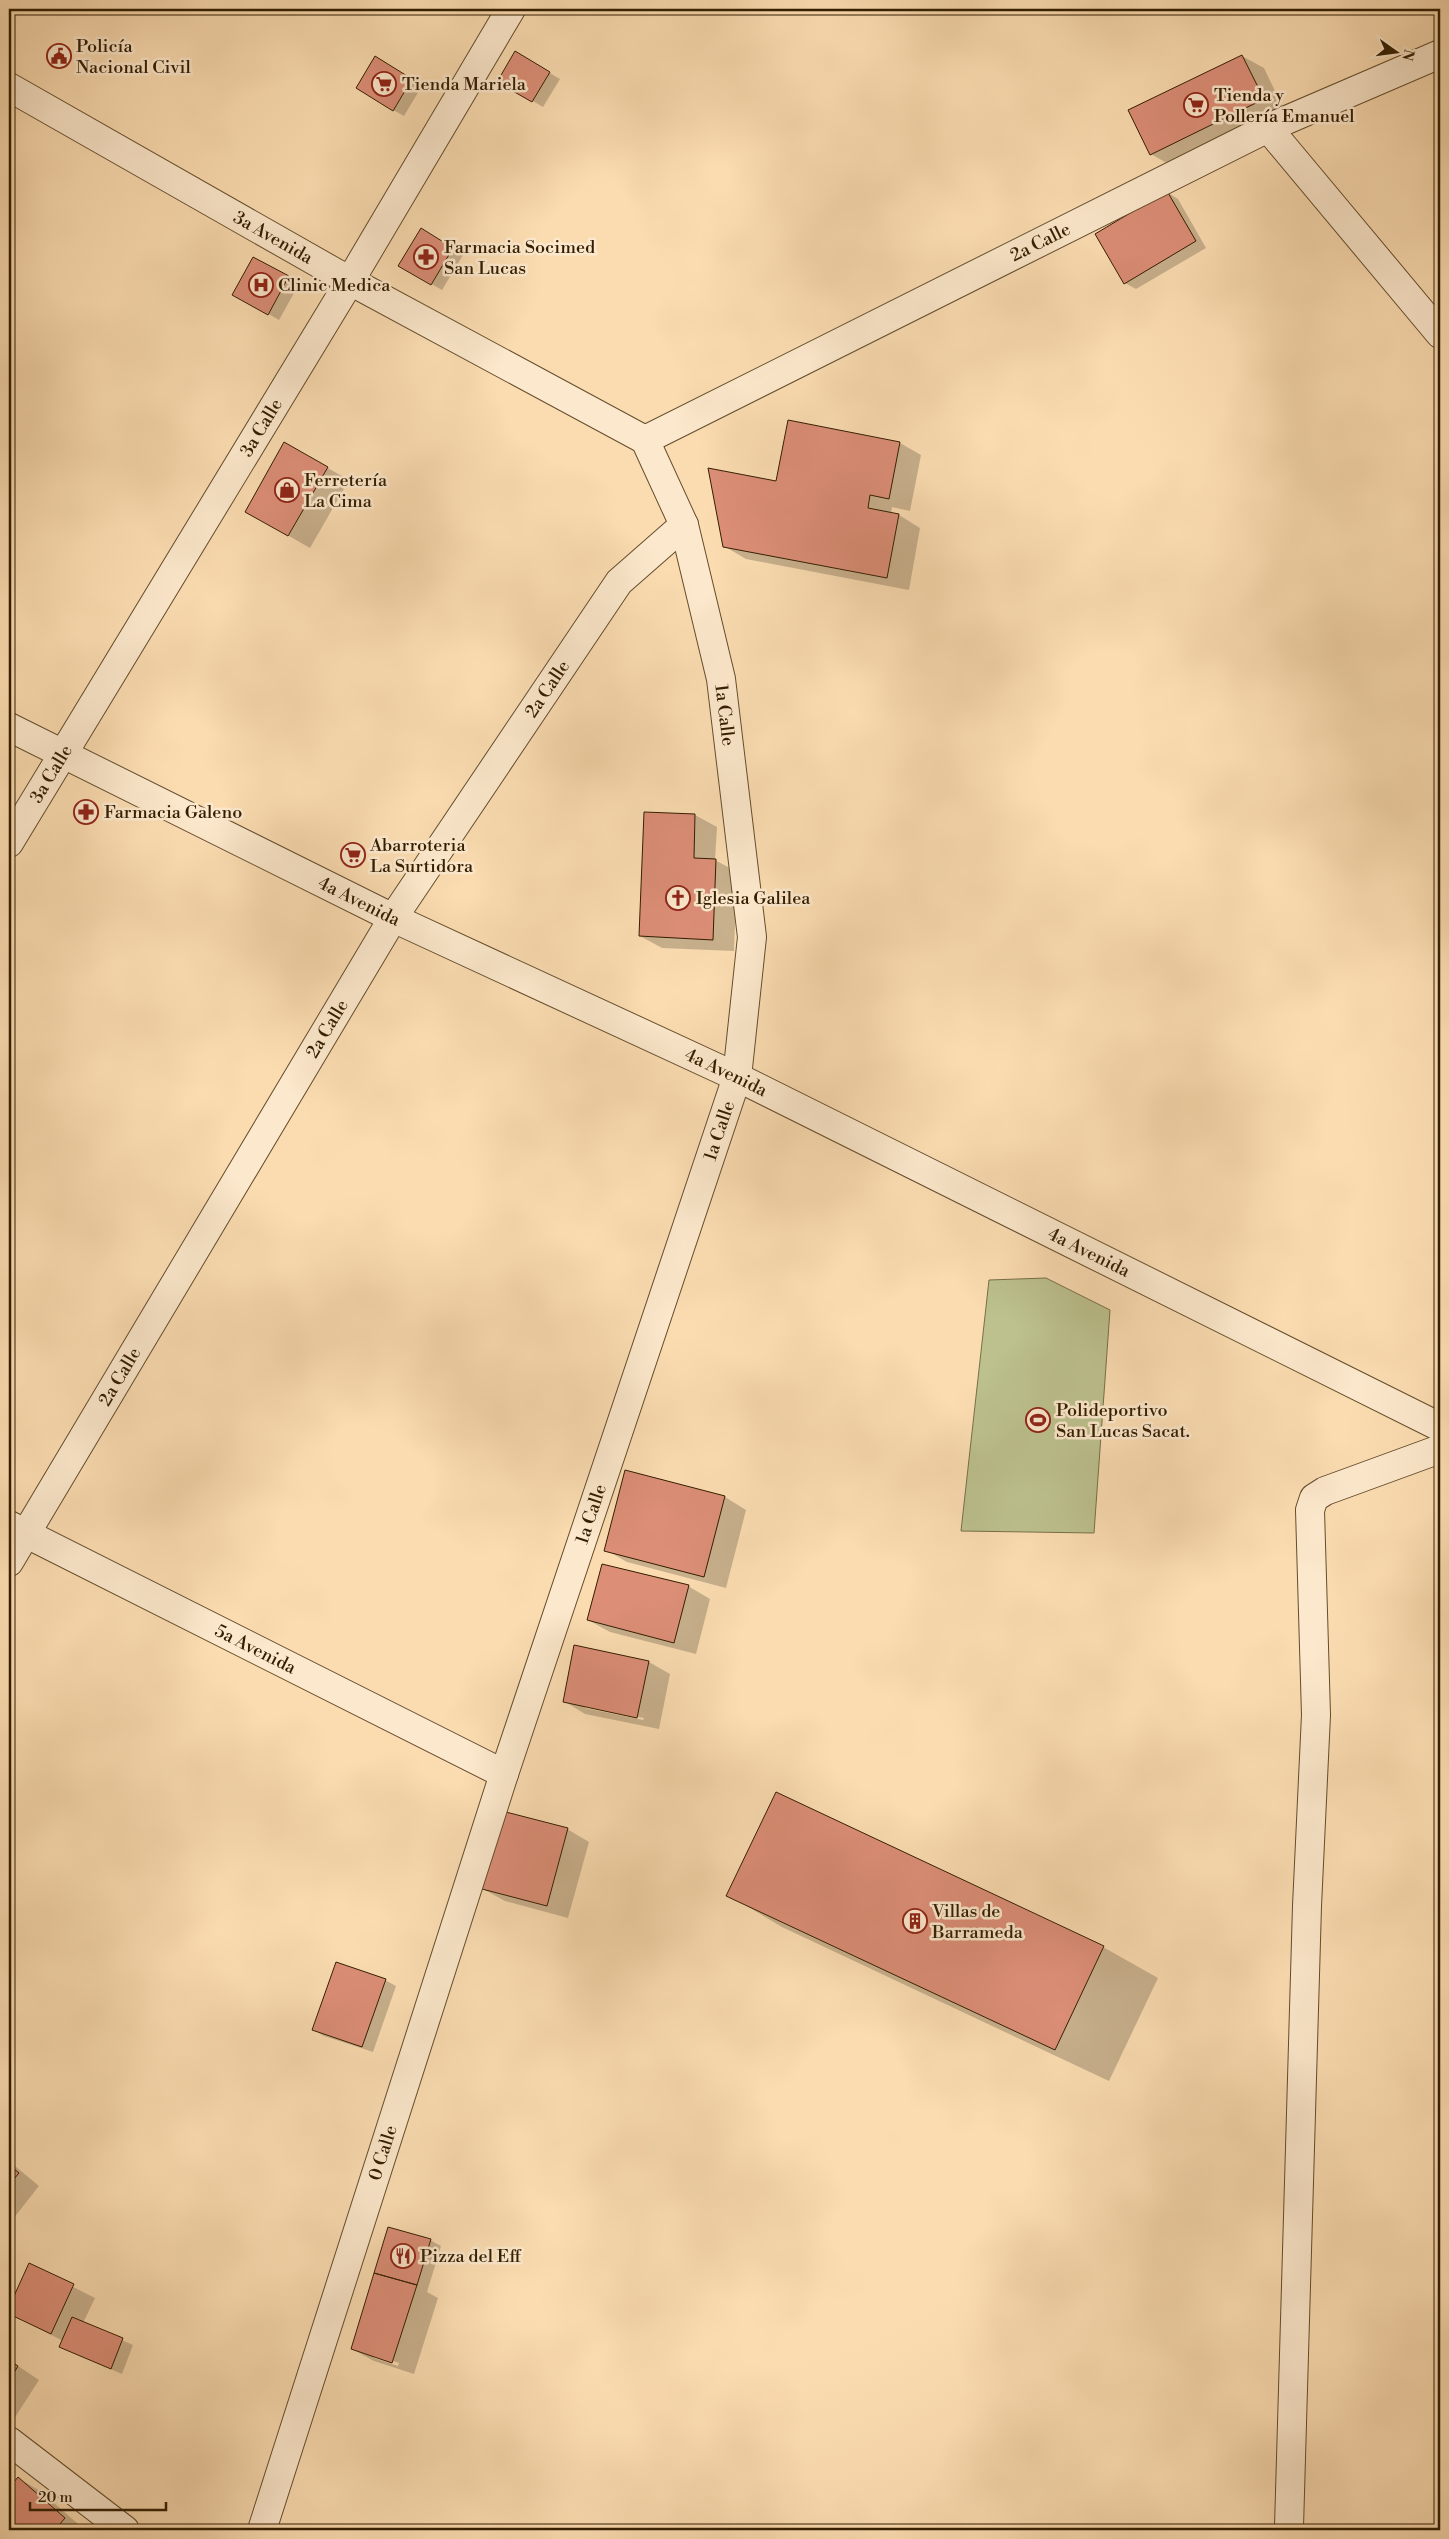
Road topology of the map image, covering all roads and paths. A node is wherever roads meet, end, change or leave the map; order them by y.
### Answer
1 (511, 9) edge
2 (1440, 54) edge
3 (9, 87) edge
4 (1268, 128) junction
5 (350, 281) junction
6 (1440, 334) edge
7 (645, 440) junction
8 (684, 525) junction
9 (9, 727) edge
10 (62, 755) junction
11 (9, 844) edge
12 (394, 918) junction
13 (737, 1077) junction
14 (1440, 1427) edge
15 (1440, 1449) edge
16 (17, 1530) edge
17 (9, 1562) edge
18 (504, 1774) junction
19 (9, 2441) edge
20 (1289, 2527) dead end
21 (125, 2530) edge
22 (262, 2530) edge

1 - 5 street, 3a Calle
2 - 4 street, 2a Calle
3 - 5 street, 3a Avenida
4 - 6 street
4 - 7 street, 2a Calle
5 - 7 street, 3a Avenida
5 - 10 street, 3a Calle
7 - 8 street, 1a Calle
8 - 12 street, 2a Calle
8 - 13 street, 1a Calle
9 - 10 street, 4a Avenida
10 - 11 street, 3a Calle
10 - 12 street, 4a Avenida
12 - 13 street, 4a Avenida
12 - 16 street, 2a Calle
13 - 14 street, 4a Avenida
13 - 18 street, 1a Calle
15 - 20 street
16 - 17 street, 2a Calle
16 - 18 street, 5a Avenida
18 - 22 street, 0 Calle
19 - 21 street

